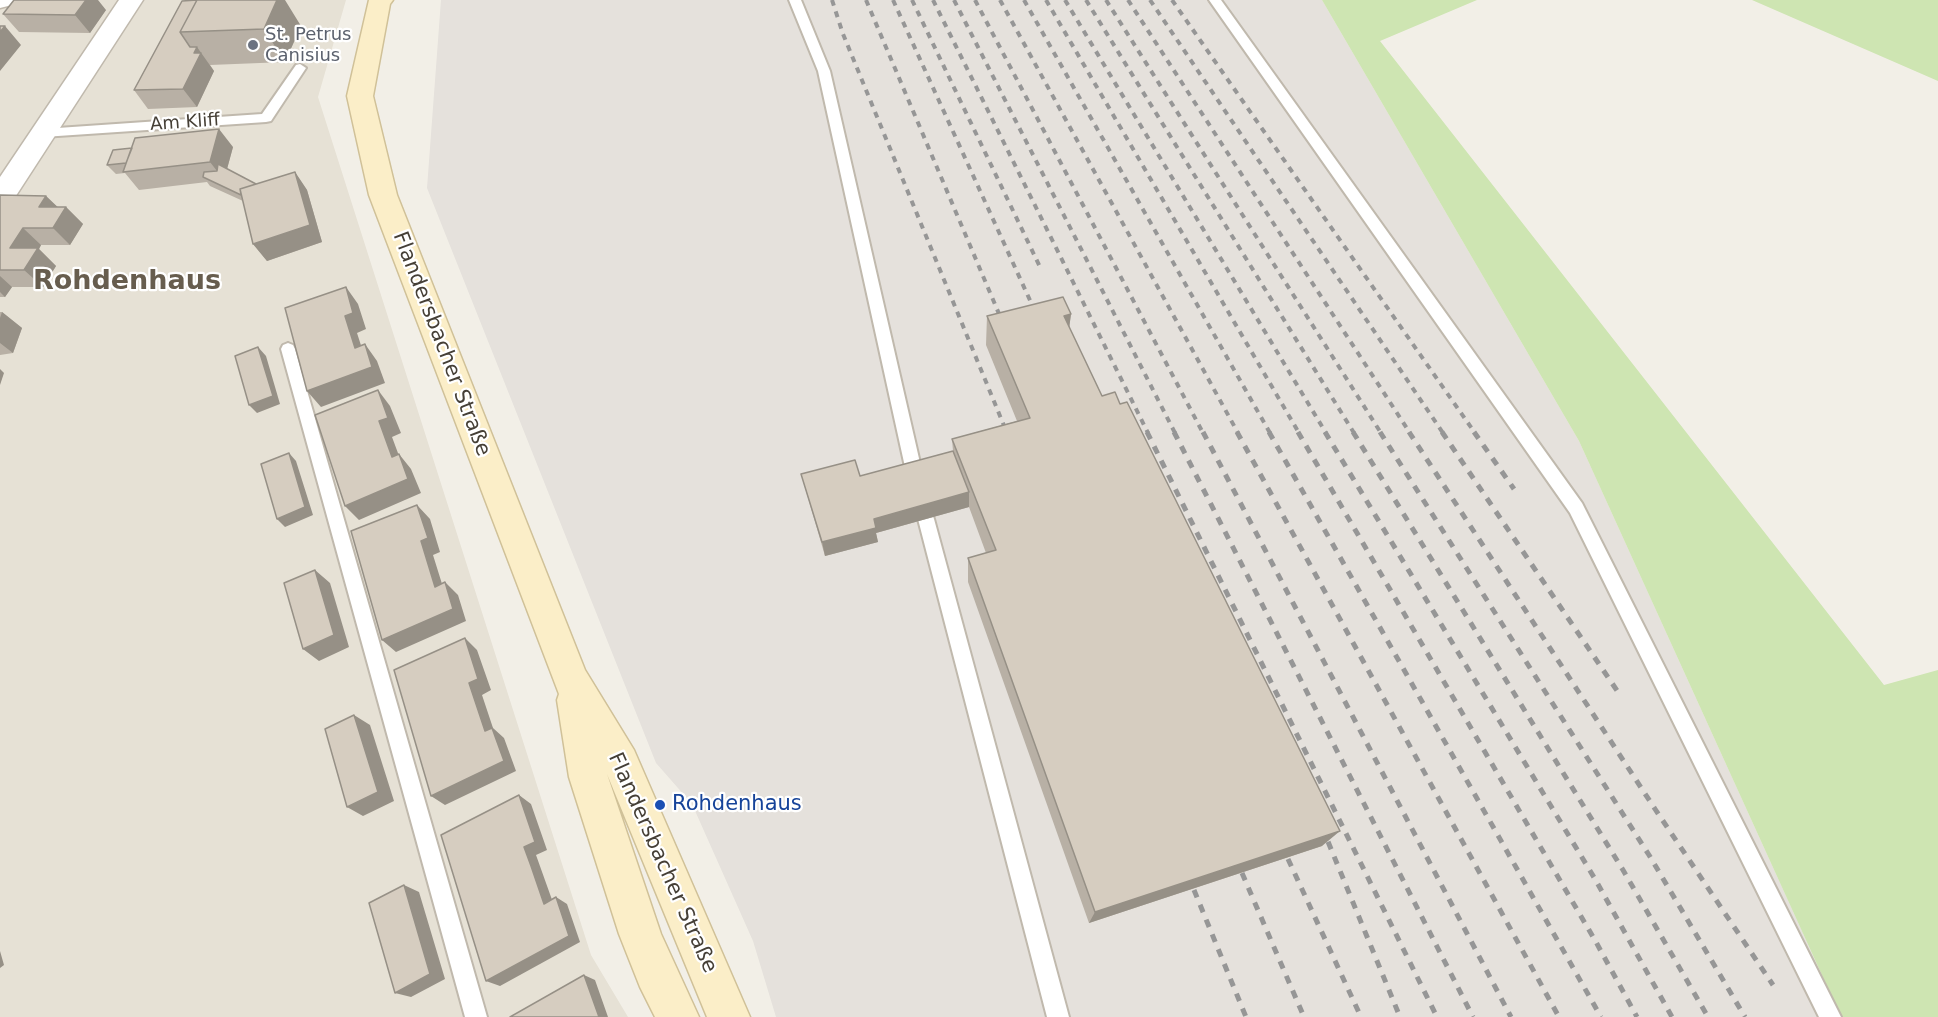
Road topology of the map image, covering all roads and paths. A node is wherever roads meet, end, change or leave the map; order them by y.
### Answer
1 (131, 0) edge
2 (381, 0) edge
3 (795, 0) edge
4 (1215, 0) edge
5 (300, 68) dead end
6 (43, 133) junction
7 (0, 198) edge
8 (288, 349) edge
9 (915, 476) edge
10 (926, 519) edge
11 (571, 680) junction
12 (476, 1017) edge
13 (678, 1017) edge
14 (729, 1017) edge
15 (1058, 1017) edge
16 (1830, 1017) edge

1 - 6 street
2 - 11 street, Flandersbacher Straße
3 - 9 lane
4 - 16 lane
5 - 6 lane, Am Kliff
6 - 7 street
8 - 12 lane
10 - 15 lane
11 - 13 street, Flandersbacher Straße
11 - 14 street, Flandersbacher Straße

